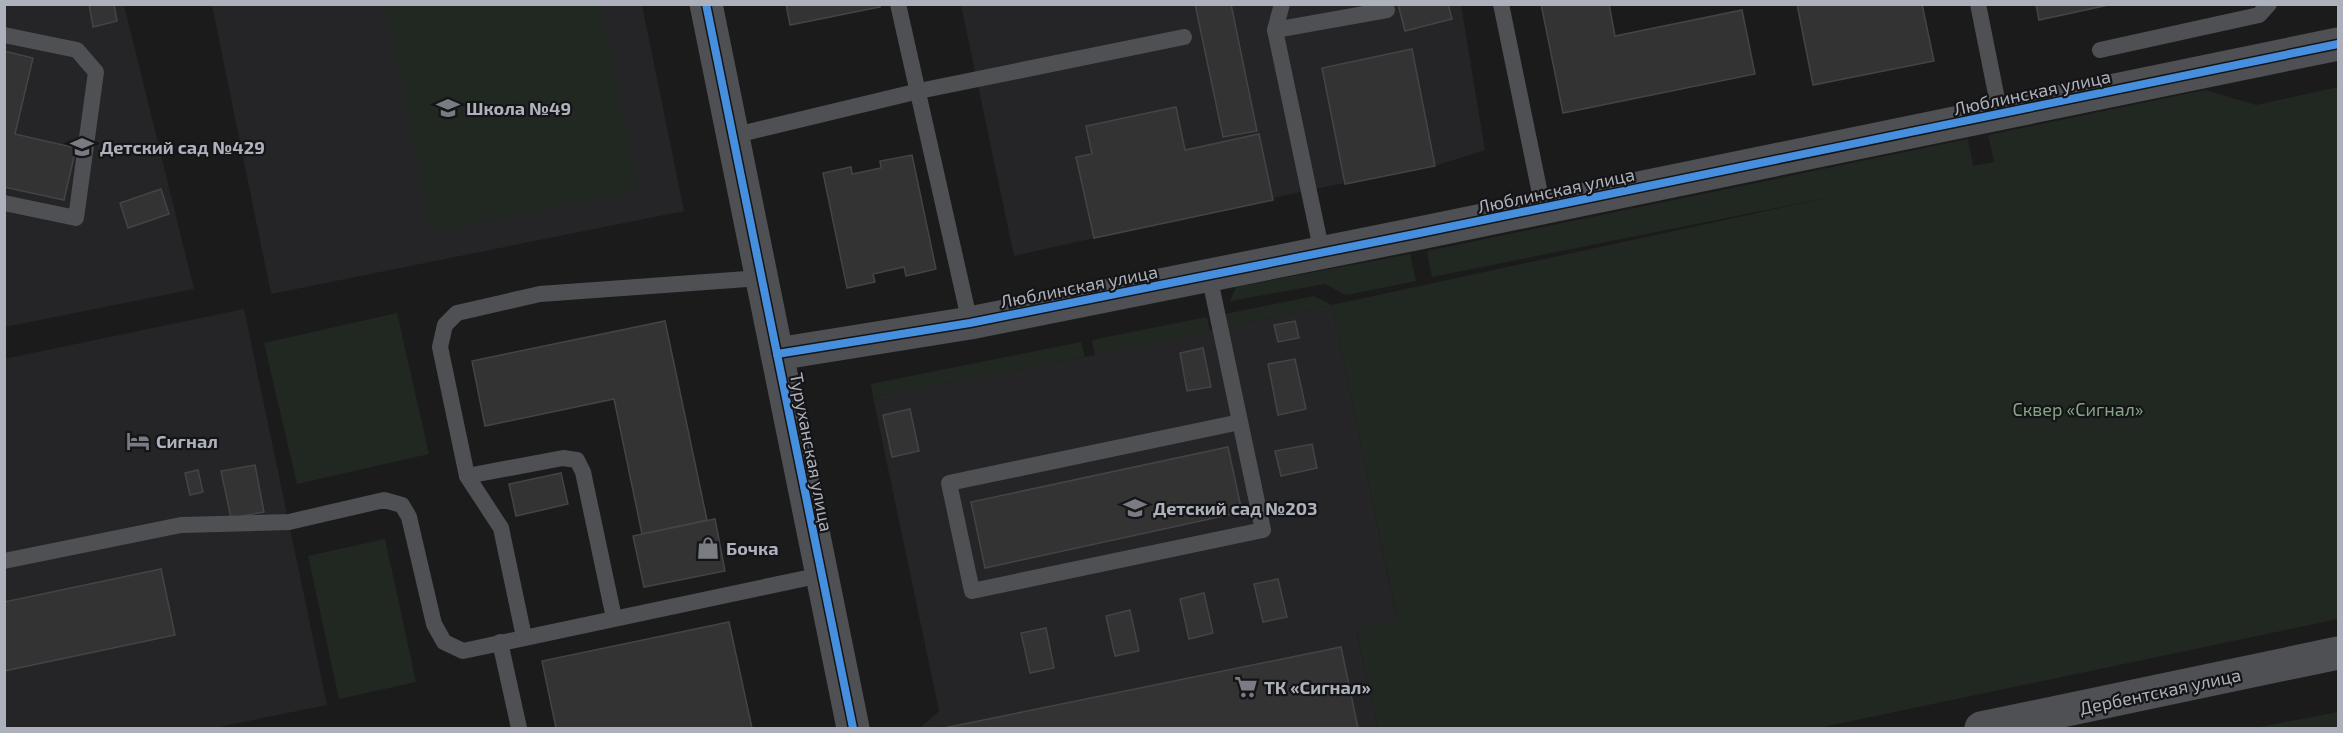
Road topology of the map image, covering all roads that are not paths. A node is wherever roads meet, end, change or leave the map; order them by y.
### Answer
1 (706, 4) edge
2 (898, 4) edge
3 (1282, 4) edge
4 (1501, 4) edge
5 (1978, 4) edge
6 (2269, 4) edge
7 (1387, 10) dead end
8 (1275, 30) junction
9 (4, 35) edge
10 (1184, 37) dead end
11 (2338, 44) edge
12 (2100, 50) dead end
13 (919, 91) junction
14 (2000, 114) junction
15 (732, 136) junction
16 (4, 203) edge
17 (1543, 208) junction
18 (1322, 253) junction
19 (1209, 275) junction
20 (760, 278) junction
21 (970, 323) junction
22 (777, 354) junction
23 (1240, 422) junction
24 (467, 476) junction
25 (4, 561) edge
26 (822, 575) junction
27 (614, 618) junction
28 (524, 637) junction
29 (501, 642) junction
30 (2338, 652) edge
31 (519, 729) edge
32 (853, 729) edge
33 (1981, 729) edge

1 - 15 street, Туруханская улица
2 - 13 lane
3 - 8 lane
4 - 17 lane
5 - 14 lane
6 - 12 lane
7 - 8 lane
8 - 18 lane
9 - 16 lane
10 - 13 lane
11 - 14 street, Люблинская улица
13 - 15 lane
13 - 21 lane
14 - 17 street, Люблинская улица
15 - 20 street, Туруханская улица
17 - 18 street, Люблинская улица
18 - 19 street, Люблинская улица
19 - 21 street, Люблинская улица
19 - 23 lane
20 - 22 street, Туруханская улица
20 - 24 lane
21 - 22 street, Люблинская улица
22 - 26 street, Туруханская улица
23 - 23 lane
24 - 27 lane
24 - 28 lane
25 - 29 lane
26 - 27 lane
26 - 32 street, Туруханская улица
27 - 28 lane
28 - 29 lane
29 - 31 lane
30 - 33 street, Дербентская улица

